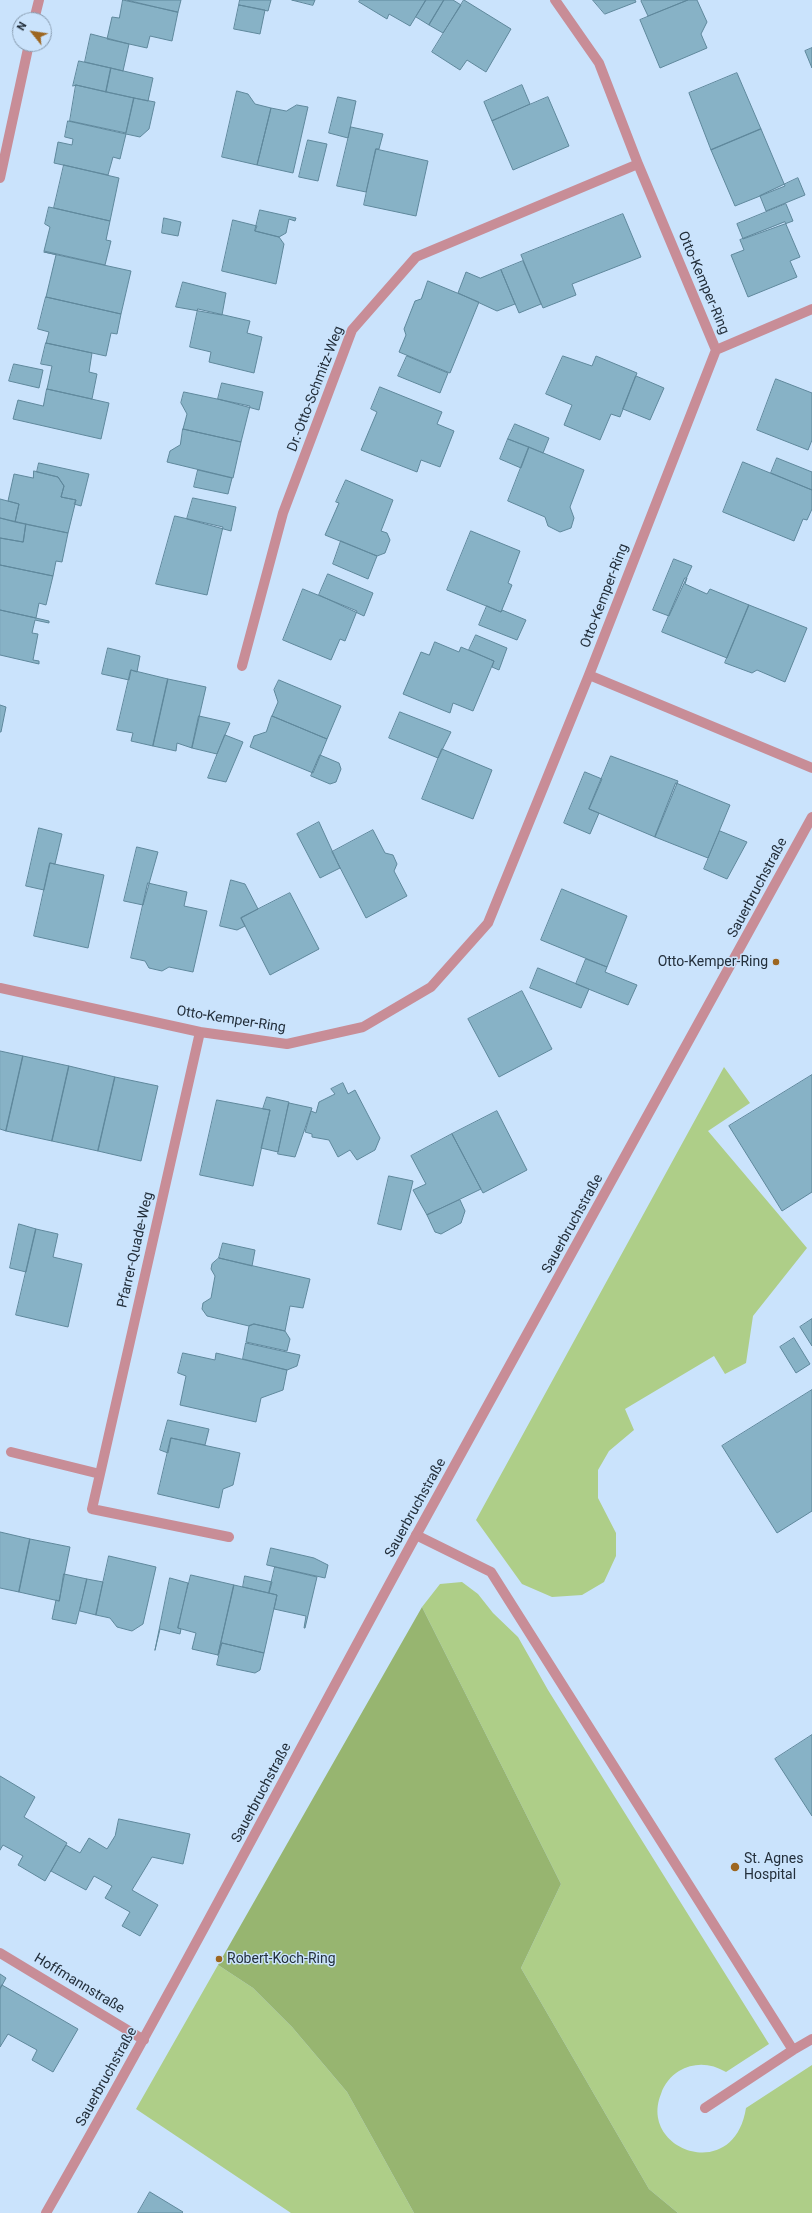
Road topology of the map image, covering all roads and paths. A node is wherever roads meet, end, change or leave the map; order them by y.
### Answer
1 (38, 0) edge
2 (555, 0) edge
3 (36, 12) edge
4 (27, 52) edge
5 (638, 164) junction
6 (0, 178) edge
7 (812, 309) edge
8 (716, 350) junction
9 (242, 666) dead end
10 (589, 675) junction
11 (812, 768) edge
12 (812, 817) edge
13 (0, 988) edge
14 (200, 1032) junction
15 (11, 1452) dead end
16 (100, 1474) junction
17 (416, 1535) junction
18 (229, 1538) dead end
19 (0, 1953) edge
20 (144, 2040) junction
21 (808, 2042) edge
22 (793, 2050) junction
23 (705, 2108) dead end
24 (46, 2213) edge

1 - 3 street
2 - 5 street, Otto-Kemper-Ring
4 - 6 street
5 - 8 street, Otto-Kemper-Ring
5 - 9 street, Dr.-Otto-Schmitz-Weg
7 - 8 street
8 - 10 street, Otto-Kemper-Ring
10 - 11 street
10 - 14 street, Otto-Kemper-Ring
12 - 17 street, Sauerbruchstraße
13 - 14 street, Otto-Kemper-Ring
14 - 16 street, Pfarrer-Quade-Weg
15 - 16 street
16 - 18 street, Pfarrer-Quade-Weg
17 - 20 street, Sauerbruchstraße
17 - 22 street
19 - 20 street, Hoffmannstraße
20 - 24 street, Sauerbruchstraße
21 - 22 street
22 - 23 street

